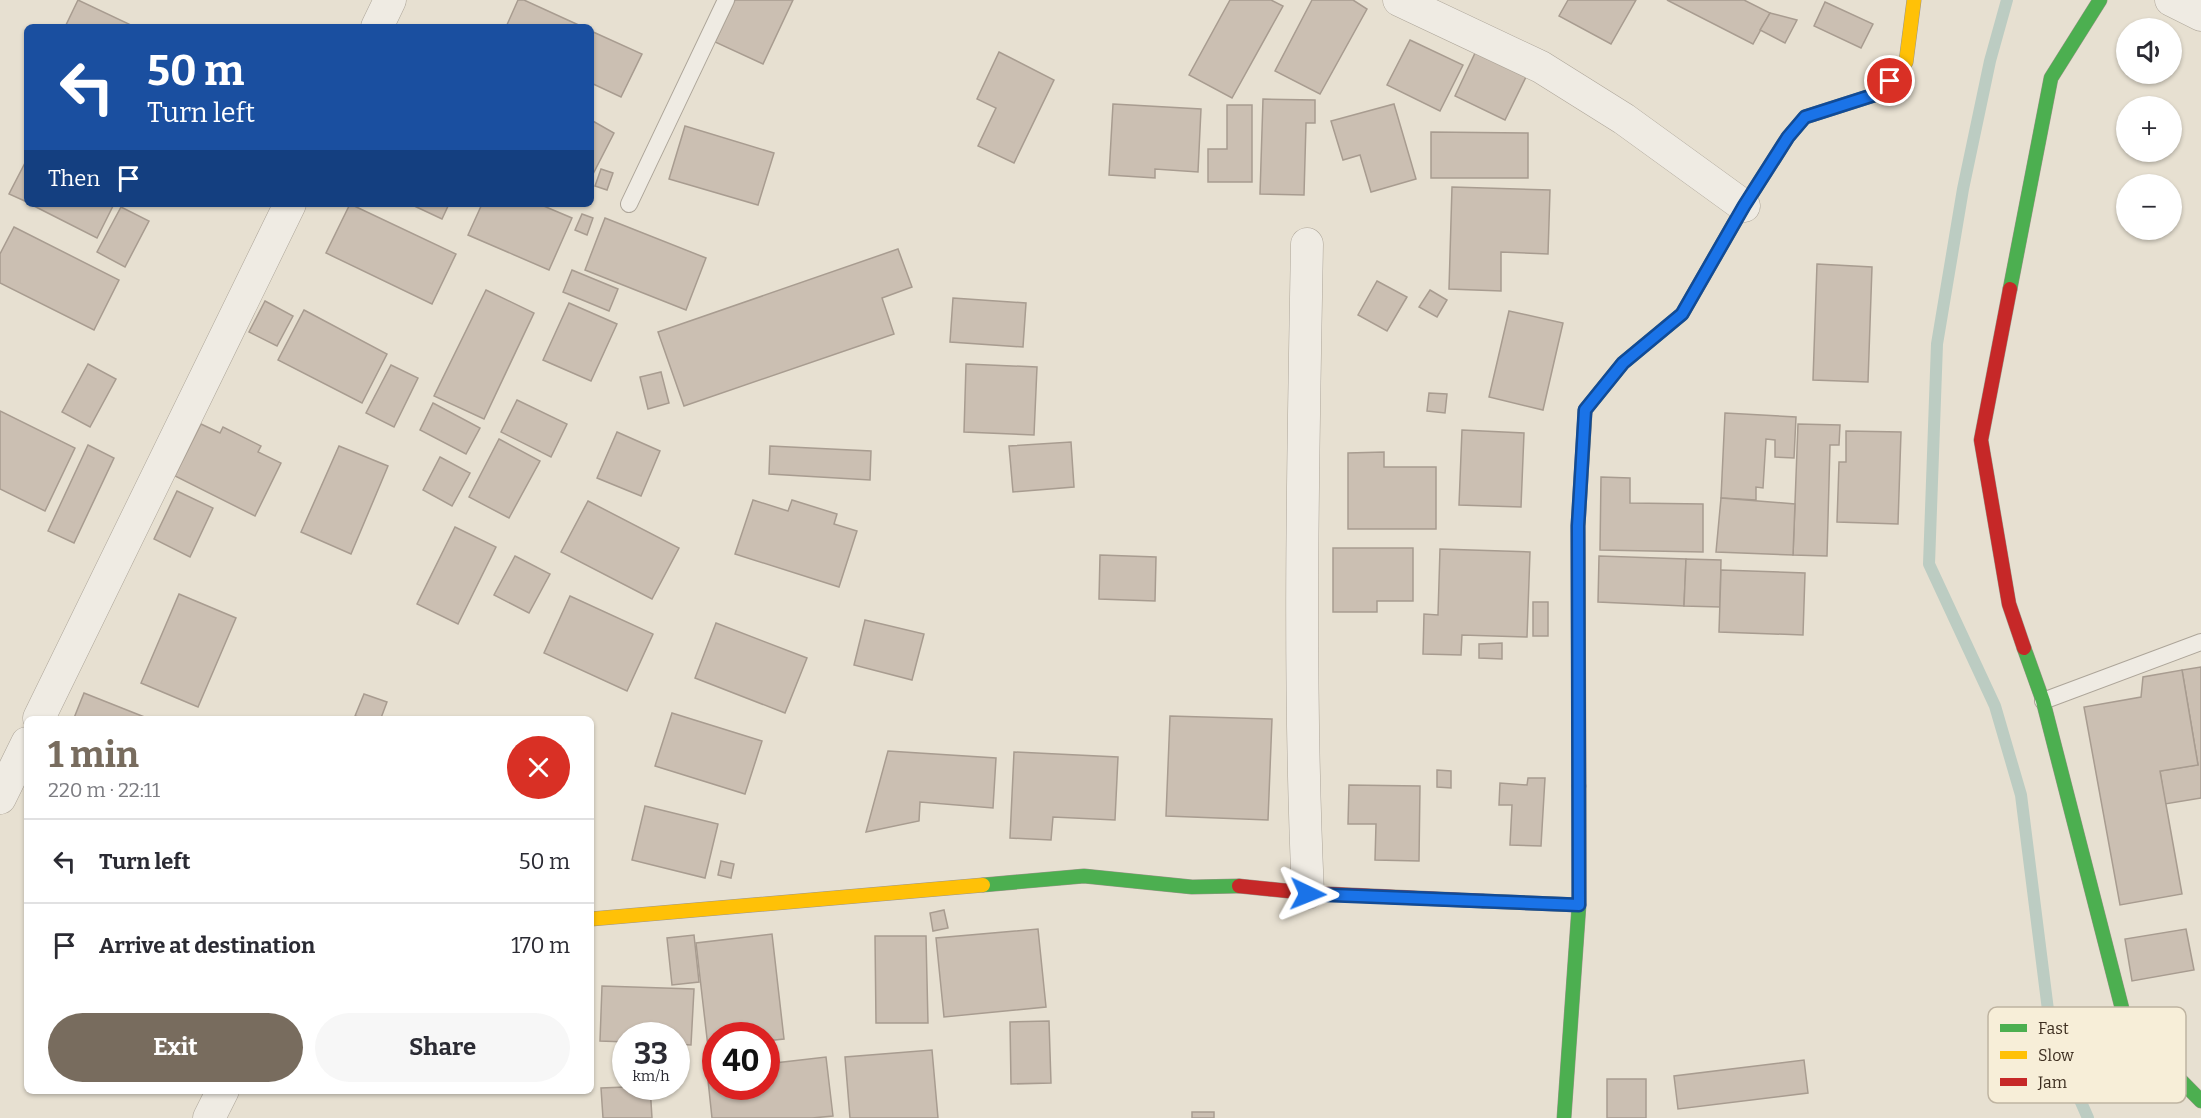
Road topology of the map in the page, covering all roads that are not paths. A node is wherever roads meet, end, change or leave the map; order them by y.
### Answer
1 (390, 0) edge
2 (726, 0) edge
3 (1399, 0) edge
4 (1914, 0) edge
5 (2100, 0) edge
6 (2171, 0) edge
7 (2201, 15) edge
8 (378, 24) edge
9 (629, 204) dead end
10 (1744, 206) junction
11 (289, 207) edge
12 (1307, 244) dead end
13 (2201, 642) edge
14 (2043, 701) junction
15 (40, 716) edge
16 (24, 749) edge
17 (0, 798) edge
18 (1308, 894) junction
19 (1579, 905) junction
20 (594, 920) edge
21 (2122, 1007) edge
22 (2186, 1086) edge
23 (221, 1094) edge
24 (2201, 1101) edge
25 (209, 1118) edge
26 (1564, 1118) edge

1 - 8 street
2 - 9 lane
3 - 10 street
4 - 10 street
5 - 14 street
6 - 7 street
10 - 19 street
11 - 15 street
12 - 18 street
13 - 14 lane
14 - 21 street
16 - 17 street
18 - 19 street
18 - 20 street
19 - 26 street
22 - 24 street
23 - 25 street

